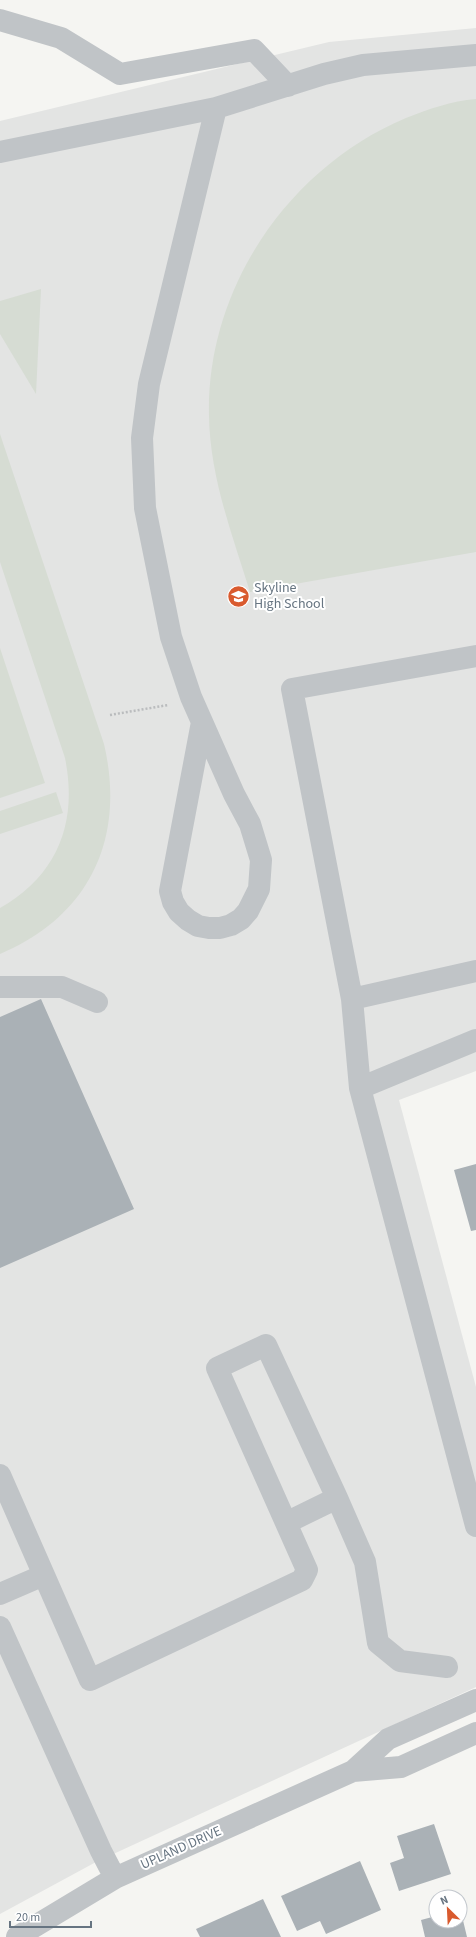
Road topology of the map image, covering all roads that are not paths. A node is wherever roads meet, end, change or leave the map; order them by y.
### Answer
1 (0, 20) edge
2 (476, 55) edge
3 (288, 86) junction
4 (216, 108) junction
5 (0, 152) edge
6 (476, 656) edge
7 (202, 722) junction
8 (476, 971) edge
9 (0, 987) edge
10 (352, 999) junction
11 (97, 1002) dead end
12 (476, 1040) edge
13 (360, 1088) junction
14 (0, 1475) edge
15 (337, 1498) junction
16 (286, 1523) junction
17 (476, 1526) edge
18 (44, 1575) junction
19 (0, 1594) edge
20 (0, 1627) edge
21 (447, 1667) dead end
22 (476, 1700) edge
23 (476, 1733) edge
24 (353, 1771) junction
25 (115, 1878) junction
26 (17, 1937) edge

1 - 3 street
2 - 3 street
3 - 4 street
4 - 5 street
4 - 7 street
6 - 10 street
7 - 7 street
8 - 10 street
9 - 11 street
10 - 13 street
12 - 13 street
13 - 17 street
14 - 18 street
15 - 16 street
15 - 16 street
15 - 21 street
16 - 18 street
18 - 19 street
20 - 25 street
22 - 24 street, UPLAND DRIVE
23 - 24 street, UPLAND DRIVE
24 - 25 street, UPLAND DRIVE
25 - 26 street, UPLAND DRIVE

